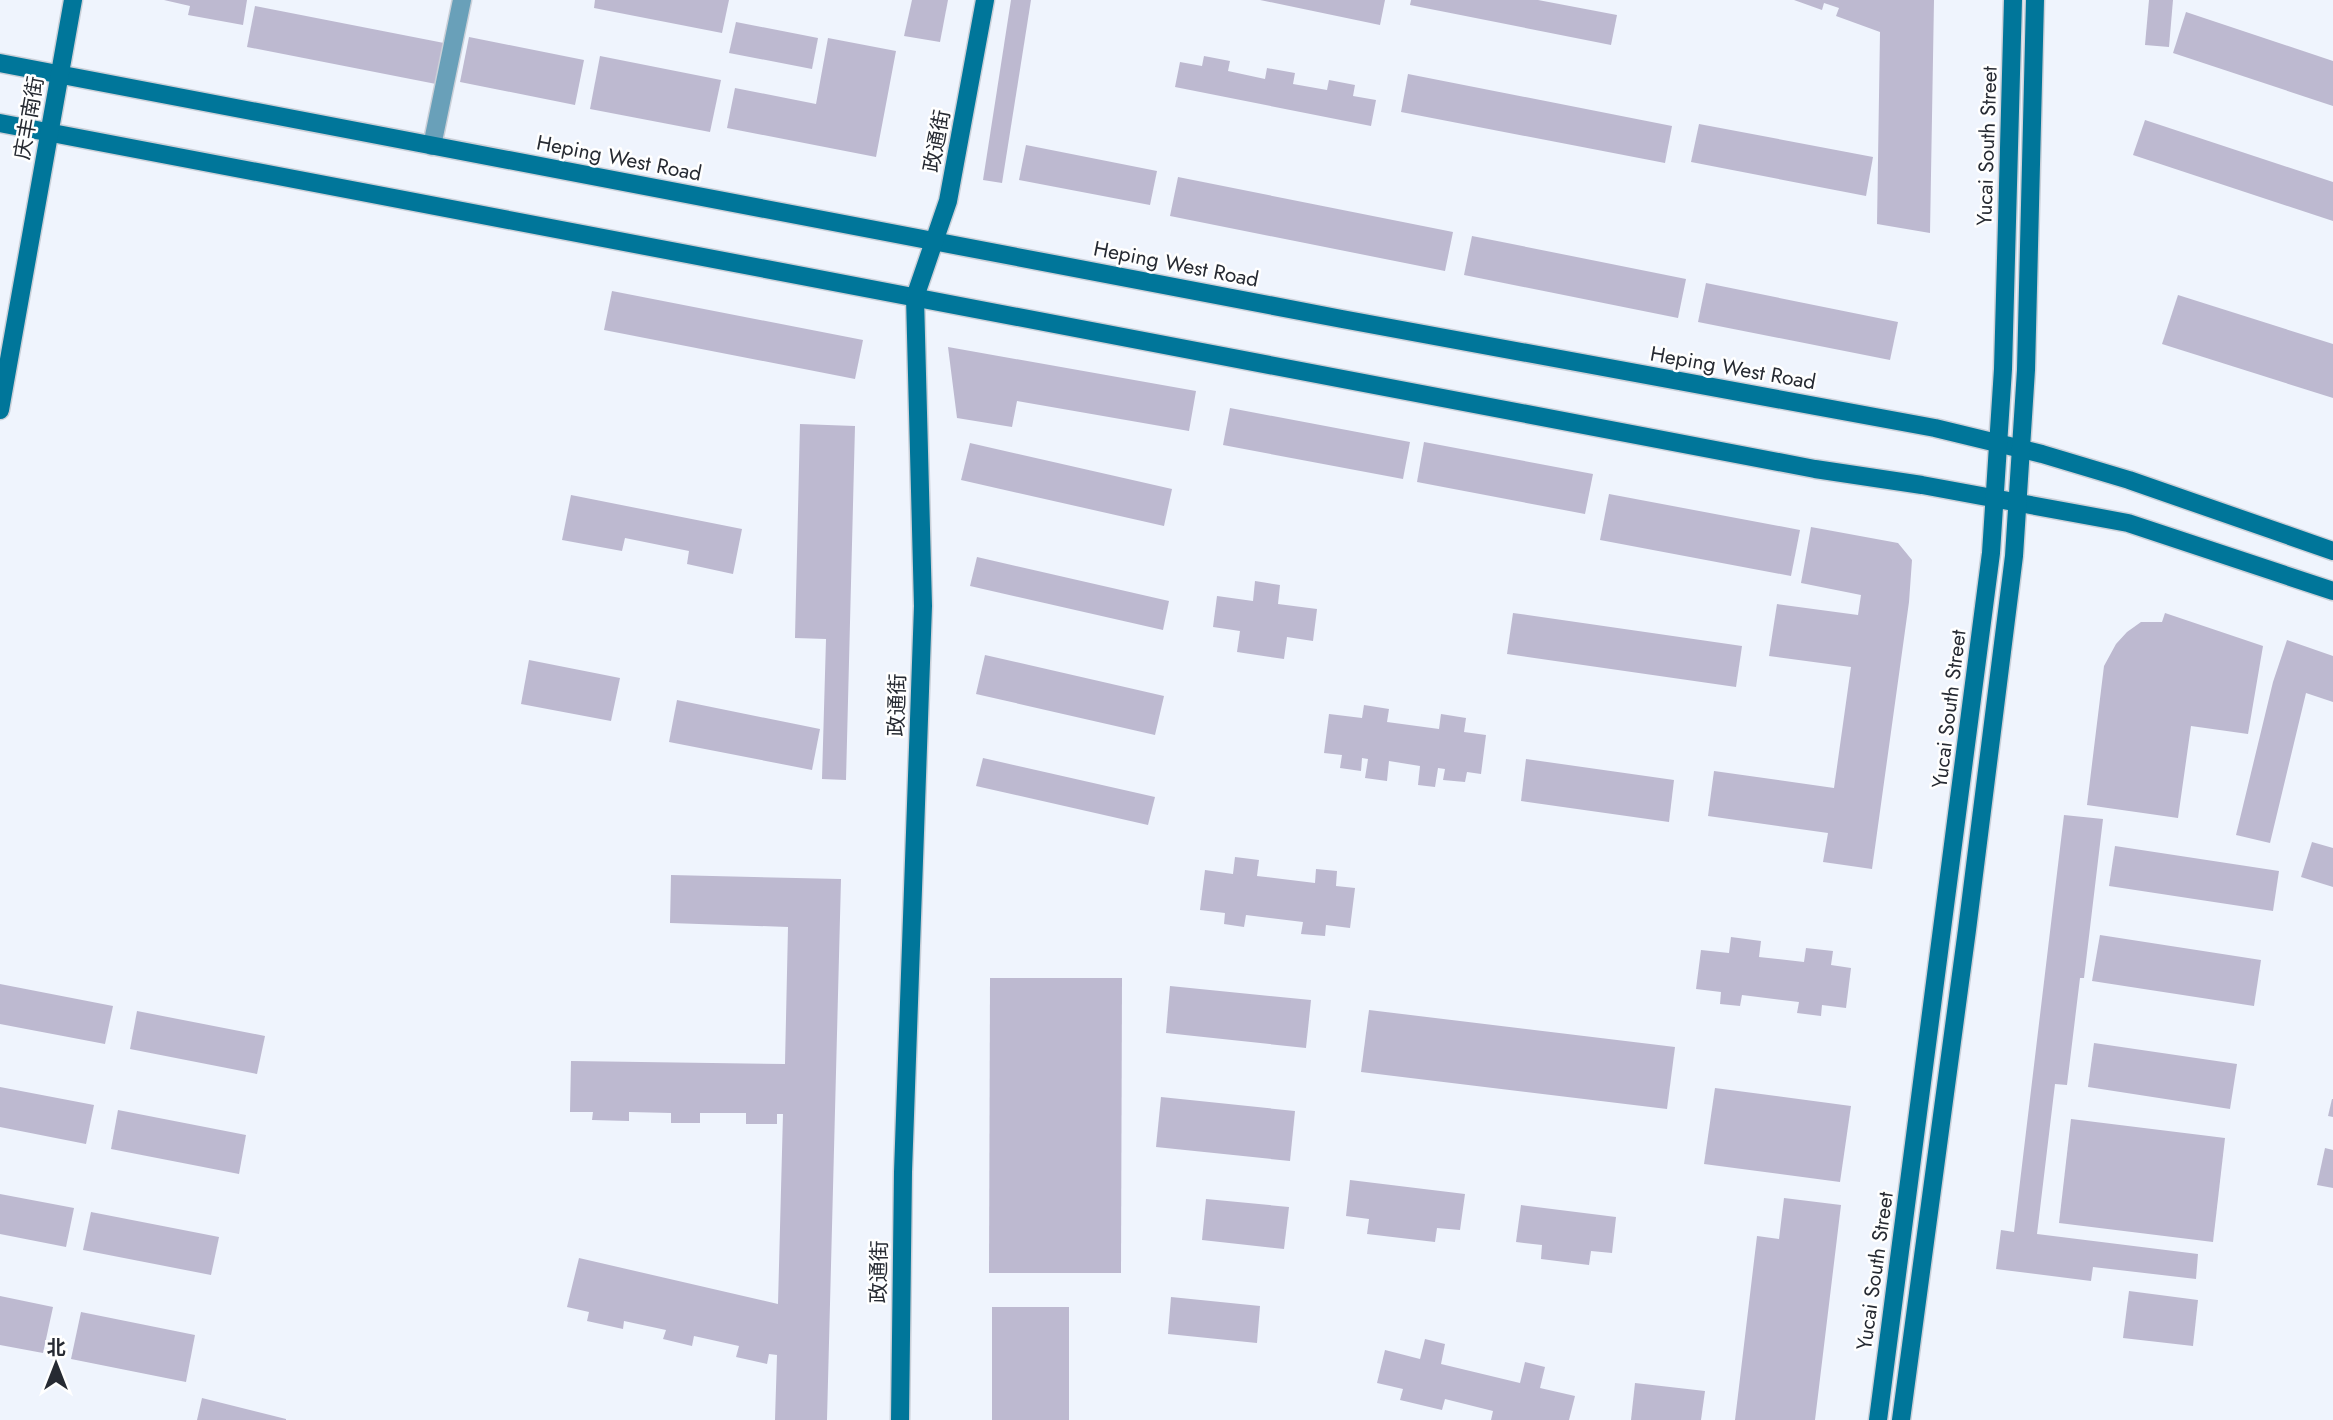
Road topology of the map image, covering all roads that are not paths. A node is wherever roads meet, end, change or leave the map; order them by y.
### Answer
1 (74, 0) edge
2 (463, 0) edge
3 (985, 0) edge
4 (2013, 0) edge
5 (2035, 0) edge
6 (0, 63) edge
7 (60, 75) junction
8 (0, 123) edge
9 (50, 132) junction
10 (432, 146) junction
11 (934, 241) junction
12 (915, 297) junction
13 (0, 410) edge
14 (2000, 444) junction
15 (2022, 449) junction
16 (1995, 498) junction
17 (2018, 502) junction
18 (2333, 551) edge
19 (2333, 591) edge
20 (900, 1420) edge
21 (1878, 1420) edge
22 (1901, 1420) edge

1 - 7 main road, 庆丰南街
2 - 10 street
3 - 11 main road, 政通街
4 - 14 main road, Yucai South Street
5 - 15 main road, Yucai South Street
6 - 7 main road, Heping West Road
7 - 9 main road, 庆丰南街
7 - 10 main road, Heping West Road
8 - 9 main road
9 - 12 main road
9 - 13 main road, 庆丰南街
10 - 11 main road, Heping West Road
11 - 12 main road, 政通街
11 - 14 main road, Heping West Road
12 - 16 main road
12 - 20 main road, 政通街
14 - 15 main road, Heping West Road
14 - 16 main road, Yucai South Street
15 - 17 main road, Yucai South Street
15 - 18 main road, Heping West Road
16 - 17 main road
16 - 21 main road, Yucai South Street
17 - 19 main road
17 - 22 main road, Yucai South Street

